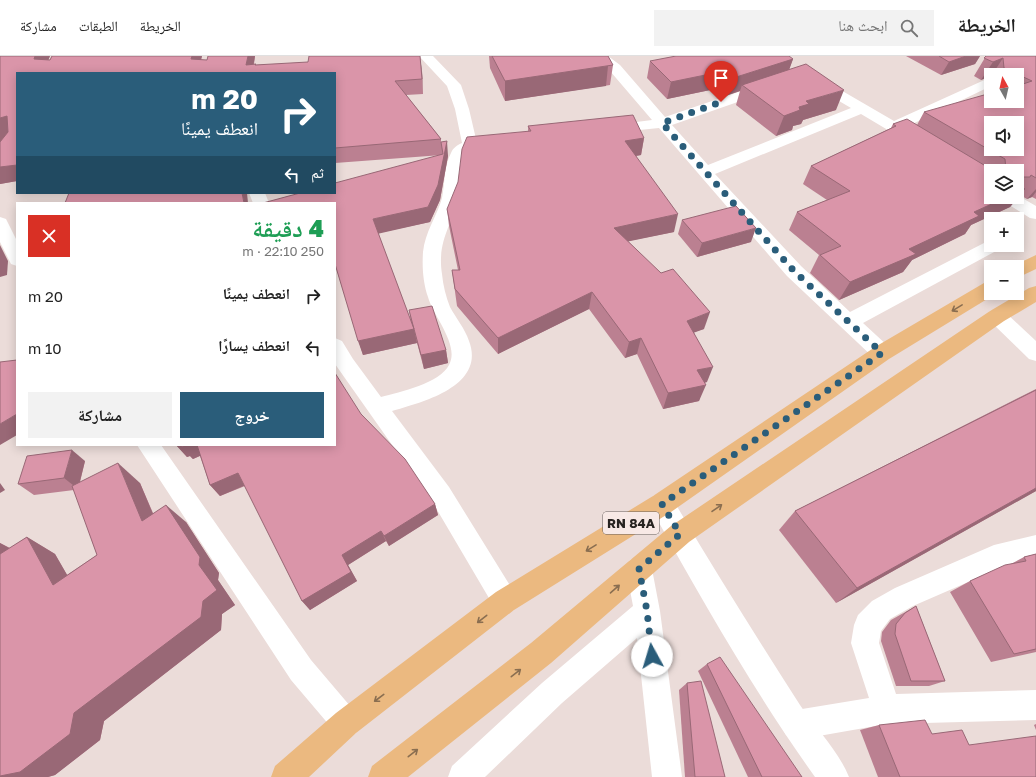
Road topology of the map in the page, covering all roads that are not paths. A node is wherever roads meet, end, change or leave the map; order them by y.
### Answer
1 (426, 56) edge
2 (600, 56) edge
3 (800, 77) edge
4 (779, 83) edge
5 (984, 84) edge
6 (862, 109) junction
7 (662, 123) junction
8 (894, 127) junction
9 (594, 130) edge
10 (505, 140) edge
11 (470, 146) junction
12 (933, 150) edge
13 (705, 172) junction
14 (1020, 204) edge
15 (1036, 214) edge
16 (0, 223) edge
17 (984, 250) edge
18 (16, 258) edge
19 (1036, 262) edge
20 (1024, 268) edge
21 (984, 292) edge
22 (1036, 293) edge
23 (997, 316) junction
24 (848, 322) junction
25 (336, 348) edge
26 (882, 353) junction
27 (1036, 353) edge
28 (377, 407) junction
29 (149, 446) edge
30 (662, 504) junction
31 (680, 534) junction
32 (1036, 547) edge
33 (639, 569) junction
34 (505, 601) junction
35 (647, 611) junction
36 (1036, 705) edge
37 (887, 709) junction
38 (346, 723) junction
39 (796, 725) junction
40 (286, 777) edge
41 (383, 777) edge
42 (463, 777) edge
43 (667, 777) edge
44 (834, 777) edge

1 - 11 street
2 - 7 street
3 - 6 street
4 - 7 street
5 - 8 street
6 - 8 street
6 - 13 street
7 - 9 street
7 - 13 street
8 - 12 street
10 - 11 street
11 - 28 street
13 - 24 street
14 - 15 street
16 - 18 street
17 - 24 street
19 - 20 main road
21 -> 26 main road, RN 84A
22 - 23 main road, RN 84A
23 - 27 street
31 -> 23 main road, RN 84A
24 - 26 street
25 - 28 street
26 - 30 main road, RN 84A
28 - 34 street
29 - 38 street
30 - 31 street
30 -> 34 main road, RN 84A
31 - 33 main road, RN 84A
31 - 39 street
32 - 37 street
33 - 35 street
41 -> 33 main road, RN 84A
34 -> 38 main road, RN 84A
35 - 42 street
35 - 43 street
36 - 37 street
37 - 39 street
38 - 40 main road, RN 84A
39 - 44 street

